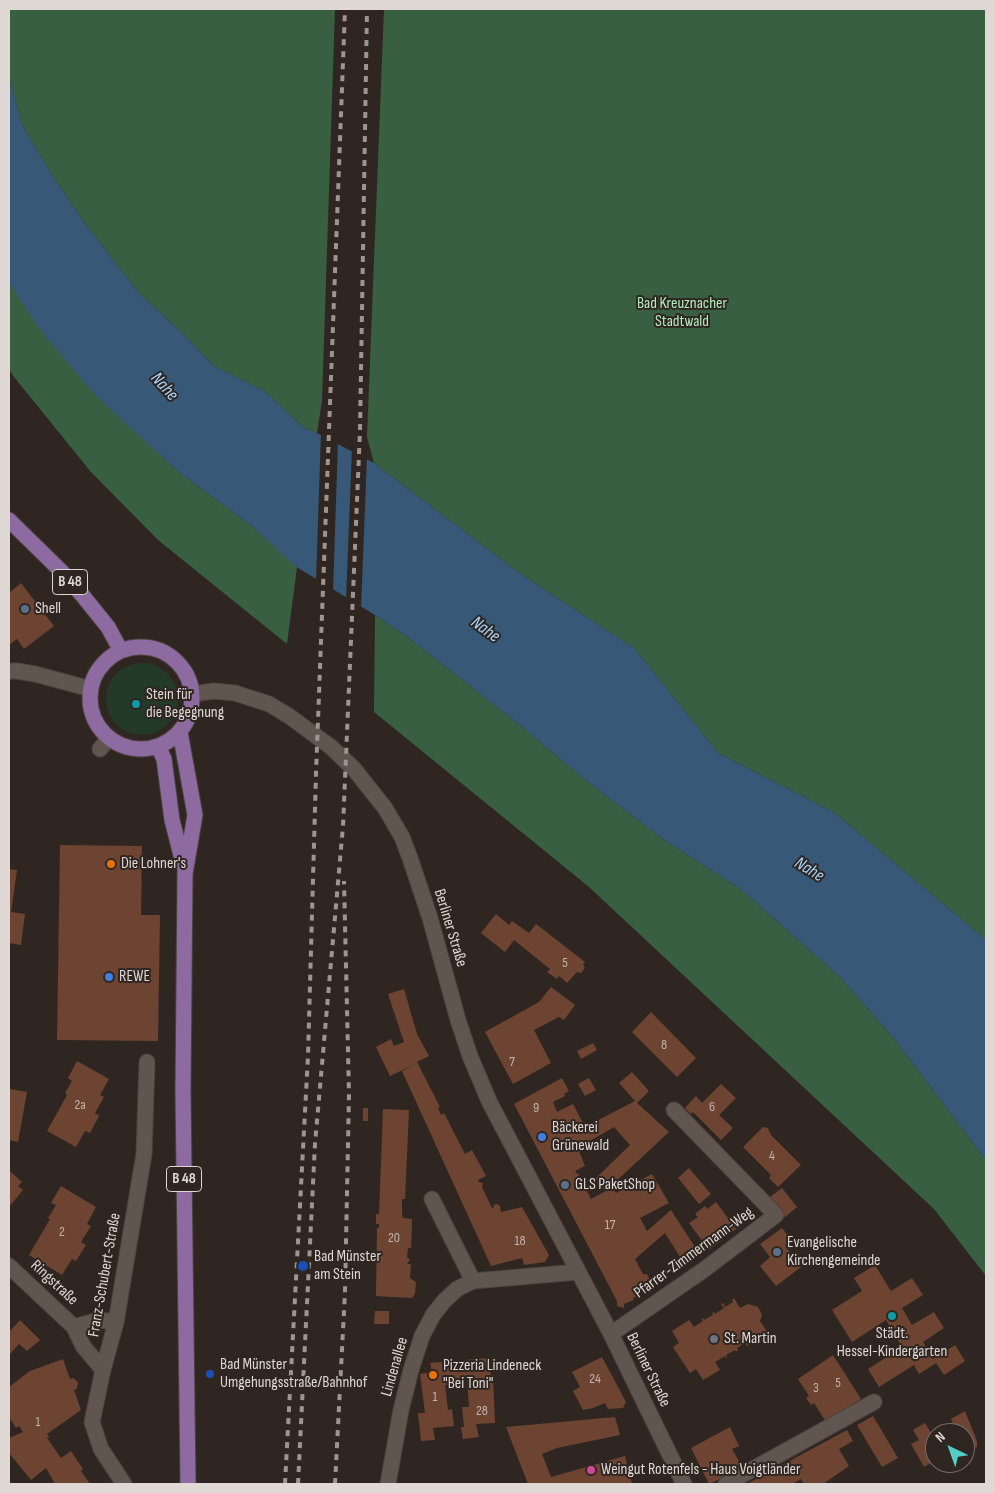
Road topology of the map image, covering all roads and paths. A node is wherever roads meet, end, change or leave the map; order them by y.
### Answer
1 (9, 520) edge
2 (121, 651) junction
3 (9, 671) edge
4 (91, 689) junction
5 (192, 694) junction
6 (180, 732) junction
7 (158, 746) junction
8 (185, 874) junction
9 (147, 1062) dead end
10 (674, 1110) dead end
11 (432, 1199) dead end
12 (9, 1266) edge
13 (578, 1272) junction
14 (474, 1281) junction
15 (116, 1322) junction
16 (74, 1326) junction
17 (611, 1334) junction
18 (103, 1370) junction
19 (874, 1402) dead end
20 (124, 1484) edge
21 (188, 1484) edge
22 (388, 1484) edge
23 (684, 1484) edge
24 (726, 1484) edge

1 - 2 main road, B 48
2 - 4 main road
2 - 5 main road
3 - 4 street
4 - 7 main road
5 - 6 main road
5 - 13 street, Berliner Straße
6 - 7 main road
6 - 8 main road, B 48
7 - 8 main road, B 48
8 - 21 main road, B 48
9 - 15 street, Franz-Schubert-Straße
10 - 17 street, Pfarrer-Zimmermann-Weg
11 - 14 street
12 - 16 street, Ringstraße
13 - 14 street
13 - 17 street, Berliner Straße
14 - 22 street, Lindenallee
15 - 16 street, Ringstraße
15 - 18 street, Franz-Schubert-Straße
16 - 18 street, Ringstraße
17 - 23 street, Berliner Straße
18 - 20 street, Franz-Schubert-Straße
19 - 24 street

